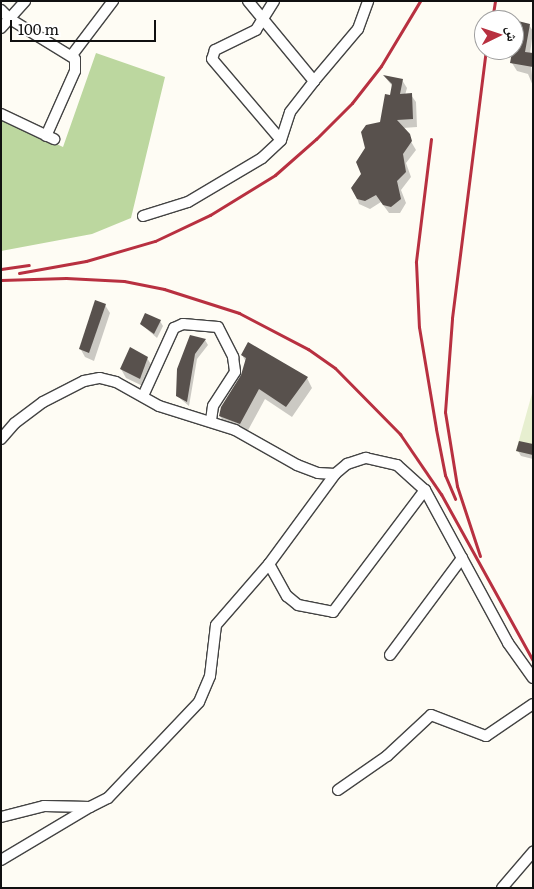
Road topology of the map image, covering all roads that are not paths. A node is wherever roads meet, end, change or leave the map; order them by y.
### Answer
1 (25, 1) edge
2 (113, 1) edge
3 (248, 1) edge
4 (274, 1) edge
5 (368, 1) edge
6 (1, 10) edge
7 (10, 19) junction
8 (264, 21) junction
9 (1, 28) edge
10 (72, 55) junction
11 (314, 81) junction
12 (1, 114) edge
13 (281, 140) junction
14 (143, 216) dead end
15 (143, 396) junction
16 (211, 421) junction
17 (1, 439) edge
18 (335, 474) junction
19 (425, 490) junction
20 (462, 558) junction
21 (269, 564) junction
22 (390, 655) dead end
23 (533, 678) edge
24 (533, 704) edge
25 (338, 790) dead end
26 (90, 807) junction
27 (1, 817) edge
28 (533, 852) edge
29 (1, 860) edge
30 (502, 888) edge

1 - 7 street
2 - 10 street
3 - 8 street
4 - 8 street
5 - 11 street
6 - 7 street
7 - 9 street
7 - 10 street
8 - 11 street
8 - 13 street
10 - 12 street
11 - 13 street
13 - 14 street
15 - 16 street
15 - 16 street
15 - 17 street
16 - 18 street
18 - 19 street
18 - 21 street
19 - 20 street
19 - 21 street
20 - 22 street
20 - 23 street
21 - 26 street
24 - 25 street
26 - 27 street
26 - 29 street
28 - 30 street

